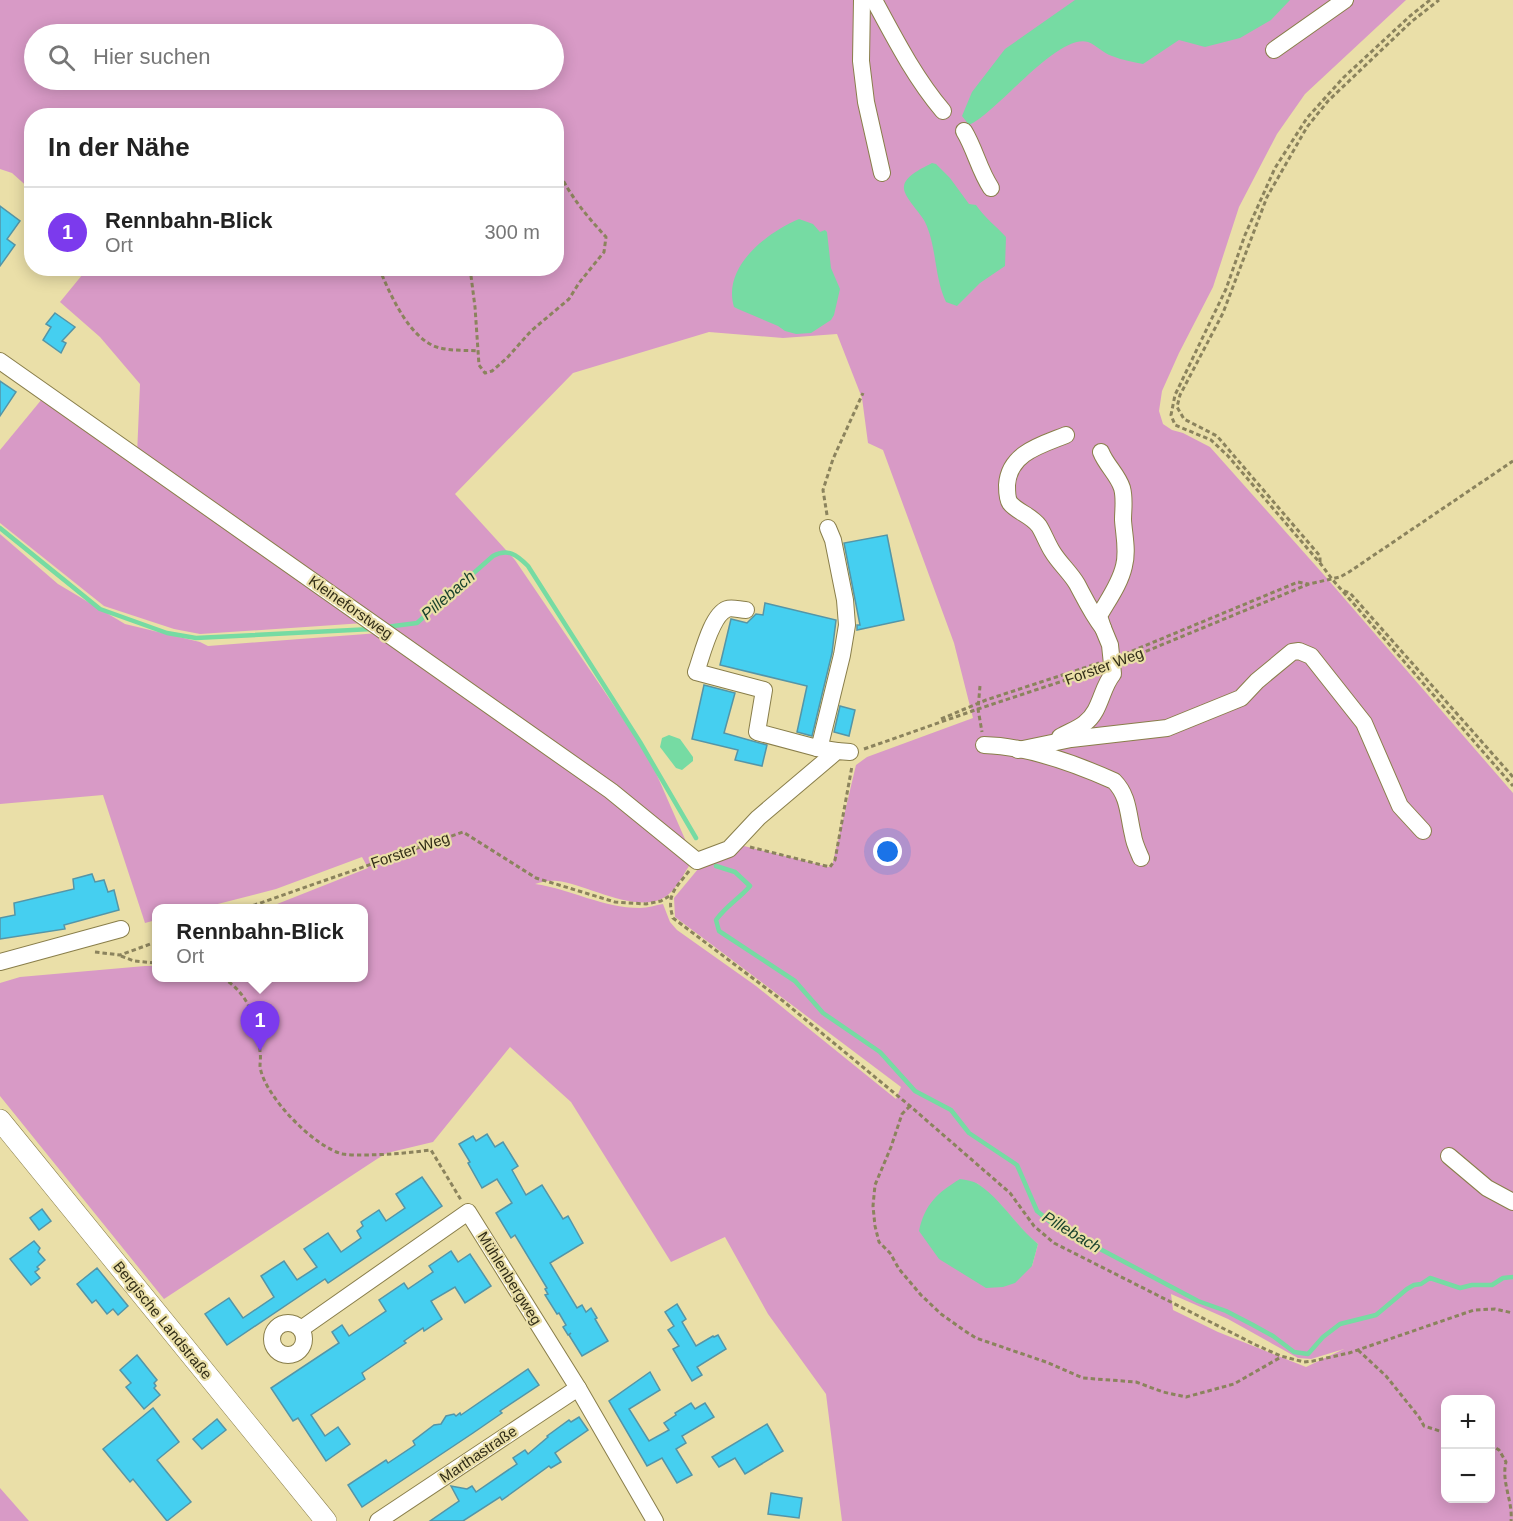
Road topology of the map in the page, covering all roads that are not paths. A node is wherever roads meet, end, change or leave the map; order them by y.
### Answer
1 (862, 0) edge
2 (874, 0) edge
3 (1345, 0) edge
4 (1274, 50) dead end
5 (943, 111) dead end
6 (964, 131) dead end
7 (882, 173) dead end
8 (991, 188) dead end
9 (0, 361) edge
10 (1066, 435) dead end
11 (1101, 452) dead end
12 (828, 528) road end
13 (746, 610) dead end
14 (1103, 628) junction
15 (1053, 743) junction
16 (984, 745) road end
17 (817, 748) junction
18 (1018, 750) junction
19 (1423, 831) dead end
20 (1141, 858) dead end
21 (121, 929) dead end
22 (0, 962) edge
23 (0, 1119) edge
24 (1449, 1156) dead end
25 (1513, 1202) edge
26 (301, 1329) dead end
27 (578, 1388) junction
28 (326, 1521) edge
29 (378, 1521) edge
30 (655, 1521) edge

1 - 7 street
2 - 5 street
3 - 4 street
6 - 8 street
9 - 17 street, Kleineforstweg
10 - 14 street
11 - 14 street
12 - 17 street
13 - 17 street
14 - 15 street
15 - 18 street
15 - 19 street
16 - 18 street
18 - 20 street
21 - 22 street
23 - 28 main road, Bergische Landstraße
24 - 25 street
26 - 27 street, Mühlenbergweg
27 - 29 street, Marthastraße
27 - 30 street, Mühlenbergweg

